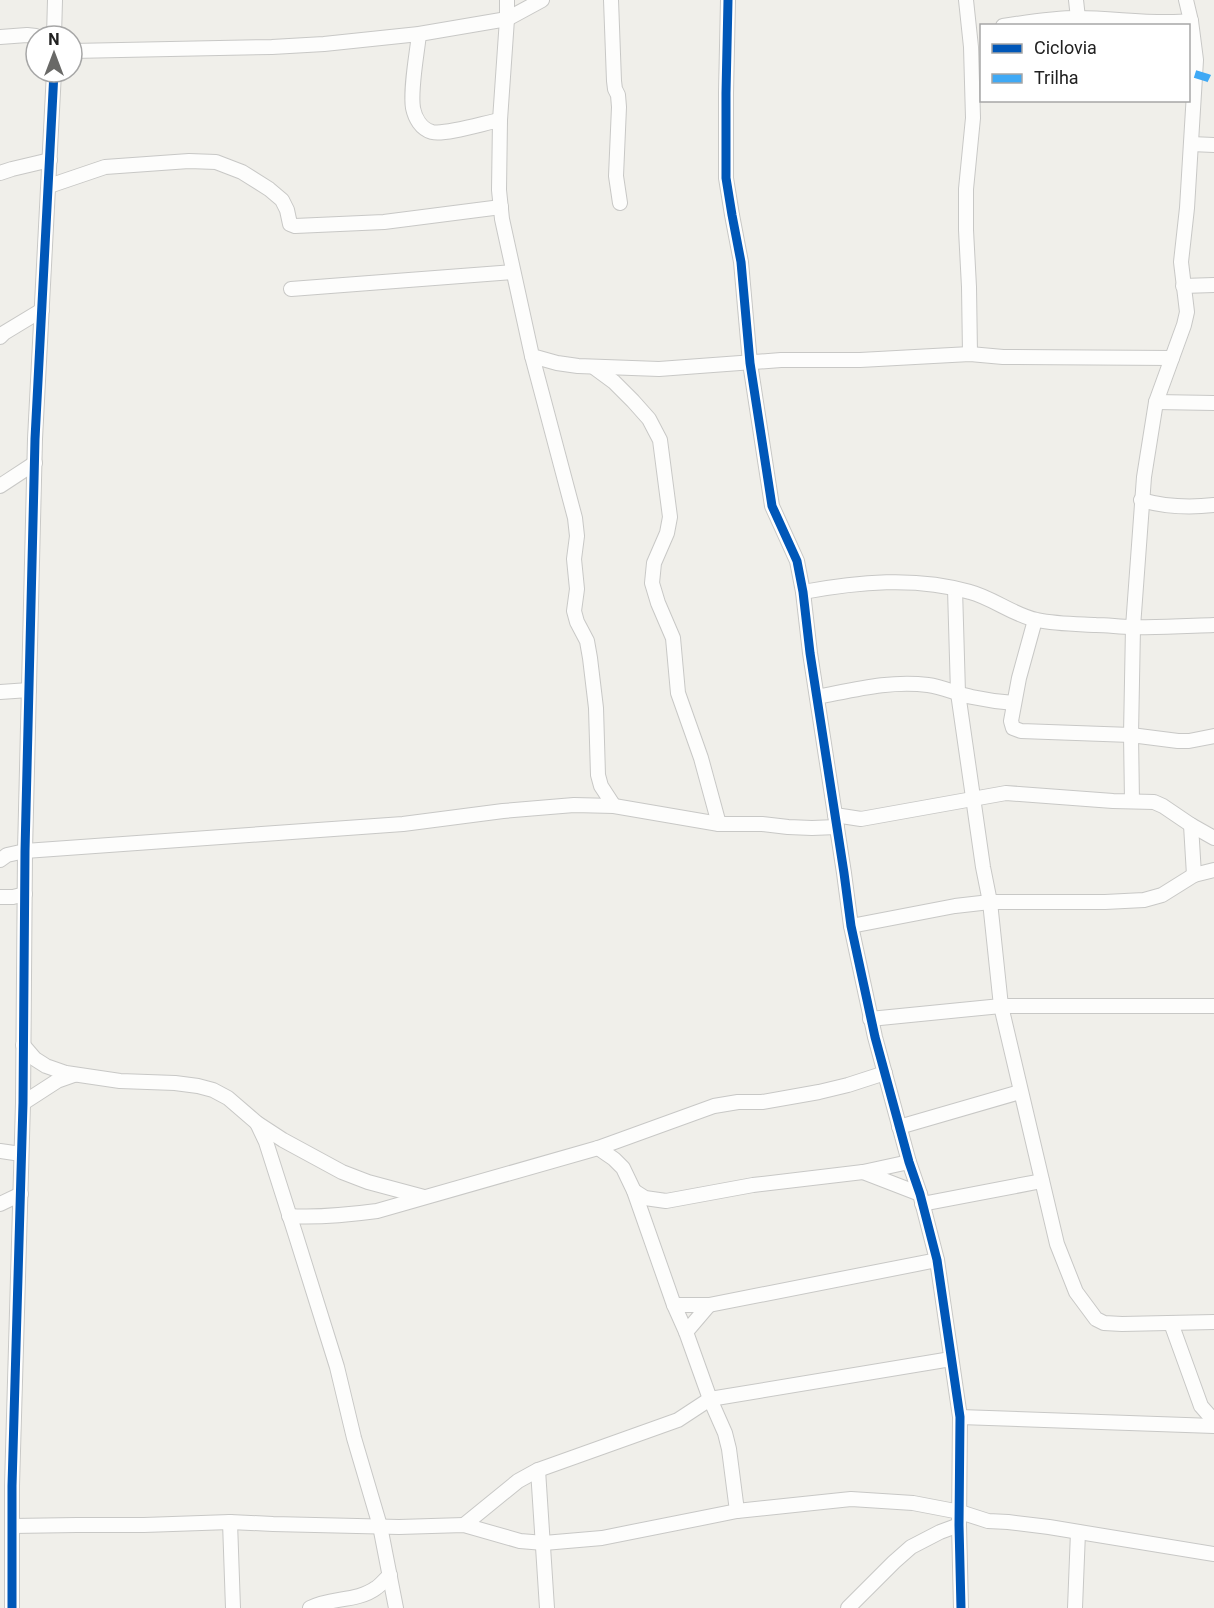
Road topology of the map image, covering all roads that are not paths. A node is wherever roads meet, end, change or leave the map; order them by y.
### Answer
1 (55, 0) edge
2 (507, 0) edge
3 (542, 0) edge
4 (611, 0) edge
5 (728, 0) edge
6 (966, 0) edge
7 (1076, 0) edge
8 (1186, 0) edge
9 (1078, 18) junction
10 (507, 19) junction
11 (1191, 21) junction
12 (54, 24) edge
13 (1015, 24) edge
14 (975, 27) edge
15 (24, 34) edge
16 (419, 34) junction
17 (0, 36) edge
18 (84, 51) edge
19 (53, 84) edge
20 (500, 120) junction
21 (1191, 144) junction
22 (1214, 144) edge
23 (50, 160) junction
24 (0, 173) edge
25 (49, 186) junction
26 (620, 203) dead end
27 (501, 207) junction
28 (513, 272) junction
29 (1214, 285) edge
30 (1183, 286) junction
31 (291, 289) dead end
32 (42, 310) junction
33 (0, 337) edge
34 (970, 354) junction
35 (532, 356) junction
36 (1172, 358) junction
37 (750, 363) junction
38 (595, 368) junction
39 (1156, 402) junction
40 (1214, 403) edge
41 (35, 463) junction
42 (0, 486) edge
43 (1141, 500) junction
44 (1214, 505) edge
45 (955, 589) junction
46 (803, 592) junction
47 (1035, 620) junction
48 (1214, 625) edge
49 (1133, 627) junction
50 (29, 690) junction
51 (0, 692) edge
52 (958, 693) junction
53 (817, 697) junction
54 (1014, 704) junction
55 (1131, 735) junction
56 (1214, 736) edge
57 (973, 798) junction
58 (1132, 801) junction
59 (614, 806) junction
60 (836, 821) junction
61 (719, 824) junction
62 (1191, 825) junction
63 (1214, 838) edge
64 (25, 851) junction
65 (0, 860) edge
66 (1214, 870) edge
67 (1194, 874) junction
68 (25, 894) junction
69 (0, 897) edge
70 (990, 902) junction
71 (850, 926) junction
72 (1001, 1006) junction
73 (1214, 1006) edge
74 (870, 1018) junction
75 (24, 1045) junction
76 (885, 1073) junction
77 (74, 1075) junction
78 (1020, 1092) junction
79 (24, 1103) junction
80 (257, 1123) junction
81 (899, 1127) junction
82 (598, 1148) junction
83 (0, 1150) edge
84 (21, 1154) junction
85 (909, 1162) junction
86 (863, 1172) junction
87 (1042, 1181) junction
88 (634, 1191) junction
89 (21, 1194) junction
90 (424, 1197) junction
91 (921, 1199) junction
92 (0, 1204) edge
93 (289, 1216) junction
94 (307, 1217) junction
95 (296, 1236) junction
96 (937, 1260) junction
97 (674, 1305) junction
98 (709, 1305) junction
99 (1214, 1322) edge
100 (1171, 1323) junction
101 (686, 1332) junction
102 (951, 1359) junction
103 (711, 1399) junction
104 (960, 1417) junction
105 (1214, 1424) edge
106 (538, 1470) junction
107 (6, 1486) edge
108 (376, 1509) junction
109 (736, 1510) junction
110 (959, 1519) junction
111 (230, 1522) junction
112 (464, 1525) junction
113 (12, 1526) junction
114 (362, 1526) junction
115 (381, 1526) junction
116 (1078, 1532) junction
117 (544, 1543) junction
118 (1214, 1554) edge
119 (390, 1575) junction
120 (12, 1608) edge
121 (233, 1608) edge
122 (310, 1608) edge
123 (396, 1608) edge
124 (547, 1608) edge
125 (848, 1608) edge
126 (961, 1608) edge
127 (1075, 1608) edge

1 - 12 street
2 - 10 street
3 - 10 street
4 - 26 street
5 - 37 street
6 - 14 street
7 - 9 street
8 - 11 street
9 - 11 street
9 - 13 street
10 - 16 street
10 - 20 street
11 - 21 street
14 - 34 street
15 - 17 street
16 - 18 street
16 - 20 street
19 - 23 street
20 - 27 street
21 - 22 street
21 - 30 street
23 - 24 street
23 - 25 street
25 - 27 street
25 - 32 street
27 - 28 street
28 - 31 street
28 - 35 street
29 - 30 street
30 - 36 street
32 - 33 street
32 - 41 street
34 - 36 street
34 - 37 street
35 - 38 street
35 - 59 street
36 - 39 street
37 - 38 street
37 - 46 street
38 - 61 street
39 - 40 street
39 - 43 street
41 - 42 street
41 - 50 street
43 - 44 street
43 - 49 street
45 - 46 street
45 - 47 street
45 - 52 street
46 - 53 street
47 - 49 street
47 - 54 street
48 - 49 street
49 - 55 street
50 - 51 street
50 - 64 street
52 - 53 street
52 - 54 street
52 - 57 street
53 - 60 street
54 - 55 street
55 - 56 street
55 - 58 street
57 - 58 street
57 - 60 street
57 - 70 street
58 - 62 street
59 - 61 street
59 - 64 street
60 - 61 street
60 - 71 street
62 - 63 street
62 - 67 street
64 - 65 street
64 - 68 street
66 - 67 street
67 - 70 street
68 - 69 street
68 - 75 street
70 - 71 street
70 - 72 street
71 - 74 street
72 - 73 street
72 - 74 street
72 - 78 street
74 - 76 street
75 - 77 street
75 - 79 street
76 - 81 street
76 - 82 street
77 - 79 street
77 - 80 street
78 - 81 street
78 - 87 street
79 - 84 street
80 - 90 street
80 - 93 street
81 - 85 street
82 - 88 street
82 - 90 street
83 - 84 street
84 - 89 street
85 - 86 street
85 - 91 street
86 - 88 street
86 - 91 street
87 - 91 street
87 - 100 street
88 - 97 street
89 - 92 street
89 - 107 street
90 - 94 street
91 - 96 street
93 - 94 street
93 - 95 street
94 - 95 street
95 - 108 street
96 - 98 street
96 - 102 street
97 - 98 street
97 - 101 street
98 - 101 street
99 - 100 street
100 - 105 street
101 - 103 street
102 - 103 street
102 - 104 street
103 - 106 street
103 - 109 street
104 - 105 street
104 - 110 street
106 - 112 street
106 - 117 street
107 - 113 street
108 - 114 street
108 - 115 street
109 - 110 street
109 - 117 street
110 - 116 street
110 - 125 street
110 - 126 street
111 - 113 street
111 - 114 street
111 - 121 street
112 - 115 street
112 - 117 street
113 - 120 street
114 - 115 street
115 - 119 street
116 - 118 street
116 - 127 street
117 - 124 street
119 - 122 street
119 - 123 street

